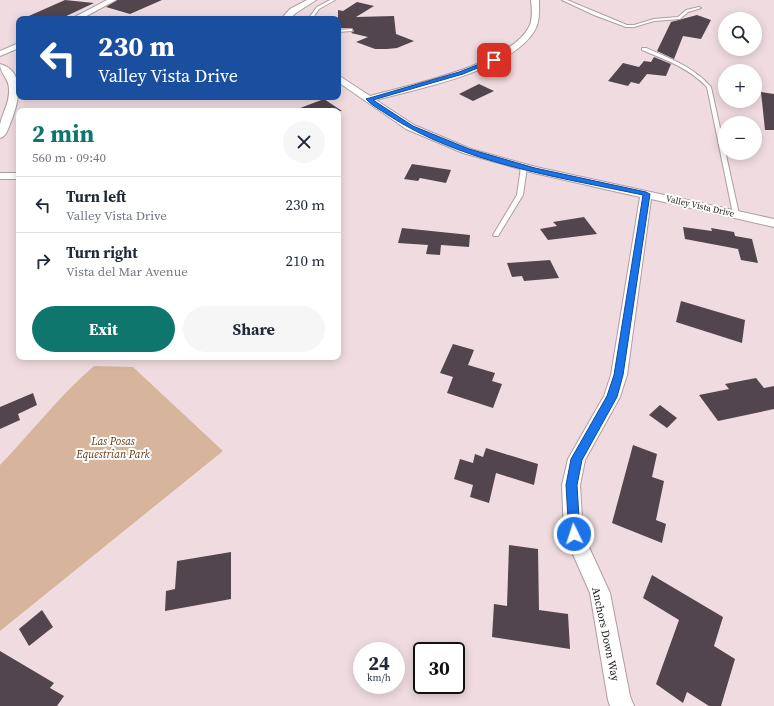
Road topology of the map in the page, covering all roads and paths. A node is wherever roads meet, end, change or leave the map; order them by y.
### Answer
1 (112, 0) edge
2 (312, 0) edge
3 (333, 0) edge
4 (535, 0) edge
5 (564, 0) edge
6 (699, 8) dead end
7 (81, 16) edge
8 (288, 16) edge
9 (312, 16) edge
10 (351, 30) dead end
11 (341, 31) edge
12 (16, 46) edge
13 (644, 48) dead end
14 (0, 54) edge
15 (0, 67) edge
16 (341, 80) edge
17 (369, 99) junction
18 (0, 135) edge
19 (524, 167) junction
20 (0, 176) edge
21 (16, 176) edge
22 (646, 194) junction
23 (736, 214) junction
24 (774, 223) edge
25 (496, 235) dead end
26 (623, 706) edge

1 - 7 street
2 - 8 street
3 - 9 lane
4 - 17 street
5 - 6 lane
10 - 11 lane
12 - 14 street
13 - 23 lane
15 - 18 street
16 - 17 street, Valley Vista Drive
17 - 19 street, Valley Vista Drive
19 - 22 street, Valley Vista Drive
19 - 25 lane
20 - 21 street
22 - 23 street, Valley Vista Drive
22 - 26 street, Anchors Down Way
23 - 24 street, Valley Vista Drive

